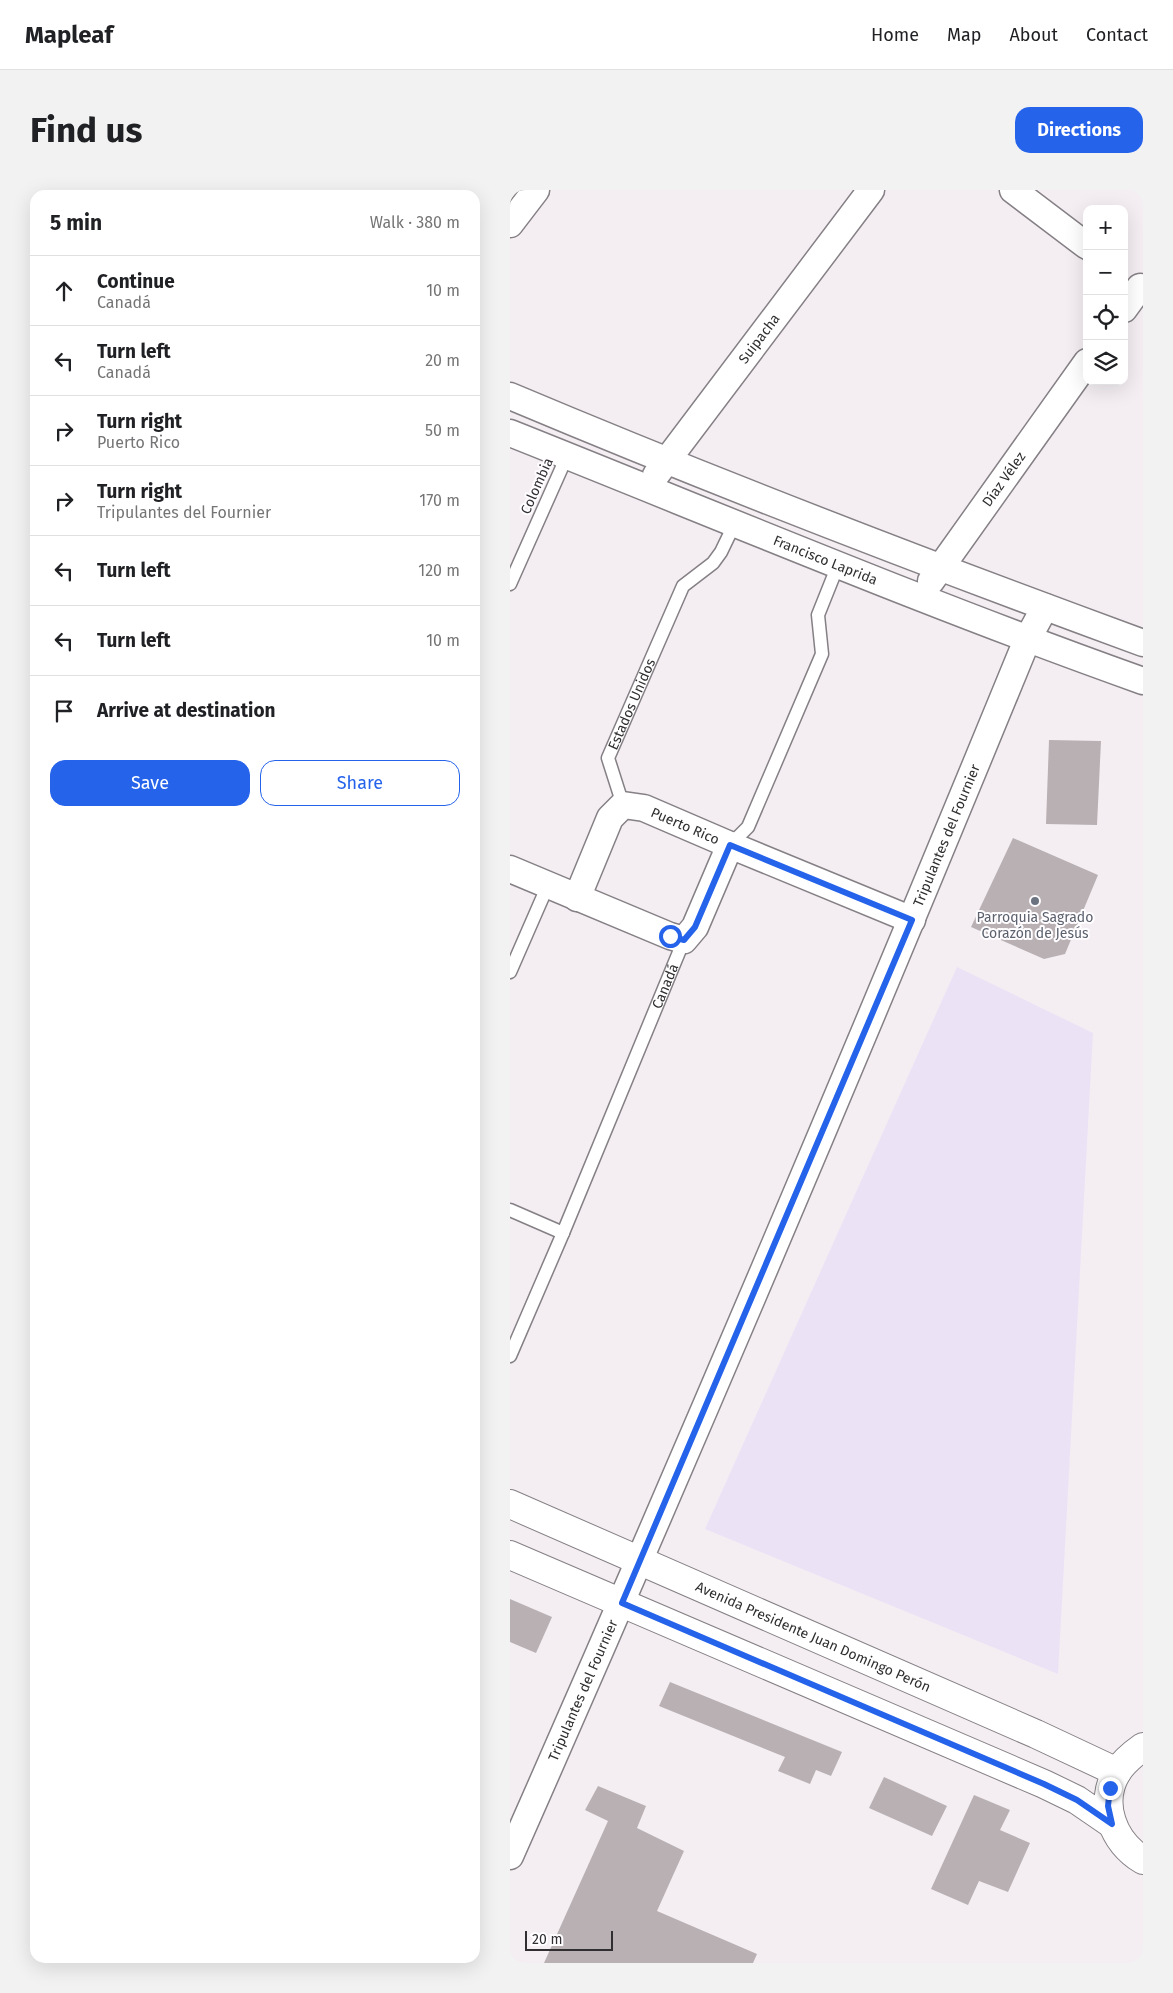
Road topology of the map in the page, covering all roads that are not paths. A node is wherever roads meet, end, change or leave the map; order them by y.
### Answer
1 (536, 190) edge
2 (872, 190) edge
3 (1013, 190) edge
4 (510, 224) edge
5 (1083, 243) edge
6 (1136, 283) edge
7 (1128, 300) edge
8 (1083, 368) edge
9 (510, 396) edge
10 (510, 433) edge
11 (567, 456) junction
12 (665, 461) junction
13 (647, 488) junction
14 (734, 525) junction
15 (838, 565) junction
16 (939, 568) junction
17 (510, 584) edge
18 (920, 597) junction
19 (1045, 607) junction
20 (1027, 640) junction
21 (1143, 643) edge
22 (1143, 681) edge
23 (623, 805) junction
24 (730, 845) junction
25 (510, 868) edge
26 (548, 885) junction
27 (577, 898) junction
28 (912, 920) junction
29 (684, 940) junction
30 (510, 972) edge
31 (510, 1210) edge
32 (563, 1233) junction
33 (510, 1356) edge
34 (510, 1504) edge
35 (510, 1555) edge
36 (639, 1560) junction
37 (622, 1603) junction
38 (1143, 1747) edge
39 (1117, 1772) junction
40 (1112, 1824) junction
41 (510, 1856) edge
42 (1143, 1860) edge

1 - 4 street
2 - 12 street, Suipacha
3 - 5 street
6 - 7 street
8 - 16 street, Díaz Vélez
9 - 12 street
10 - 11 street, Francisco Laprida
11 - 13 street, Francisco Laprida
11 - 17 lane, Colombia
12 - 13 street, Suipacha
12 - 16 street
13 - 14 street, Francisco Laprida
14 - 15 street, Francisco Laprida
14 - 23 lane, Estados Unidos
15 - 18 street, Francisco Laprida
15 - 24 lane, Canadá
16 - 18 street, Díaz Vélez
16 - 19 street
18 - 20 street, Francisco Laprida
19 - 20 street, Tripulantes del Fournier
19 - 21 street
20 - 22 street, Francisco Laprida
20 - 28 street, Tripulantes del Fournier
23 - 24 street, Puerto Rico
23 - 27 street
24 - 28 street, Puerto Rico
24 - 29 street, Canadá
25 - 26 street
26 - 27 street
26 - 30 lane
27 - 29 street
28 - 36 street, Tripulantes del Fournier
29 - 32 lane, Canadá
31 - 32 lane
32 - 33 lane, Canadá
34 - 36 main road, Avenida Presidente Juan Domingo Perón
35 - 37 main road
36 - 37 street, Tripulantes del Fournier
36 - 39 main road, Avenida Presidente Juan Domingo Perón
37 - 40 main road
37 - 41 street, Tripulantes del Fournier
38 - 39 main road
39 - 40 main road
40 - 42 main road

